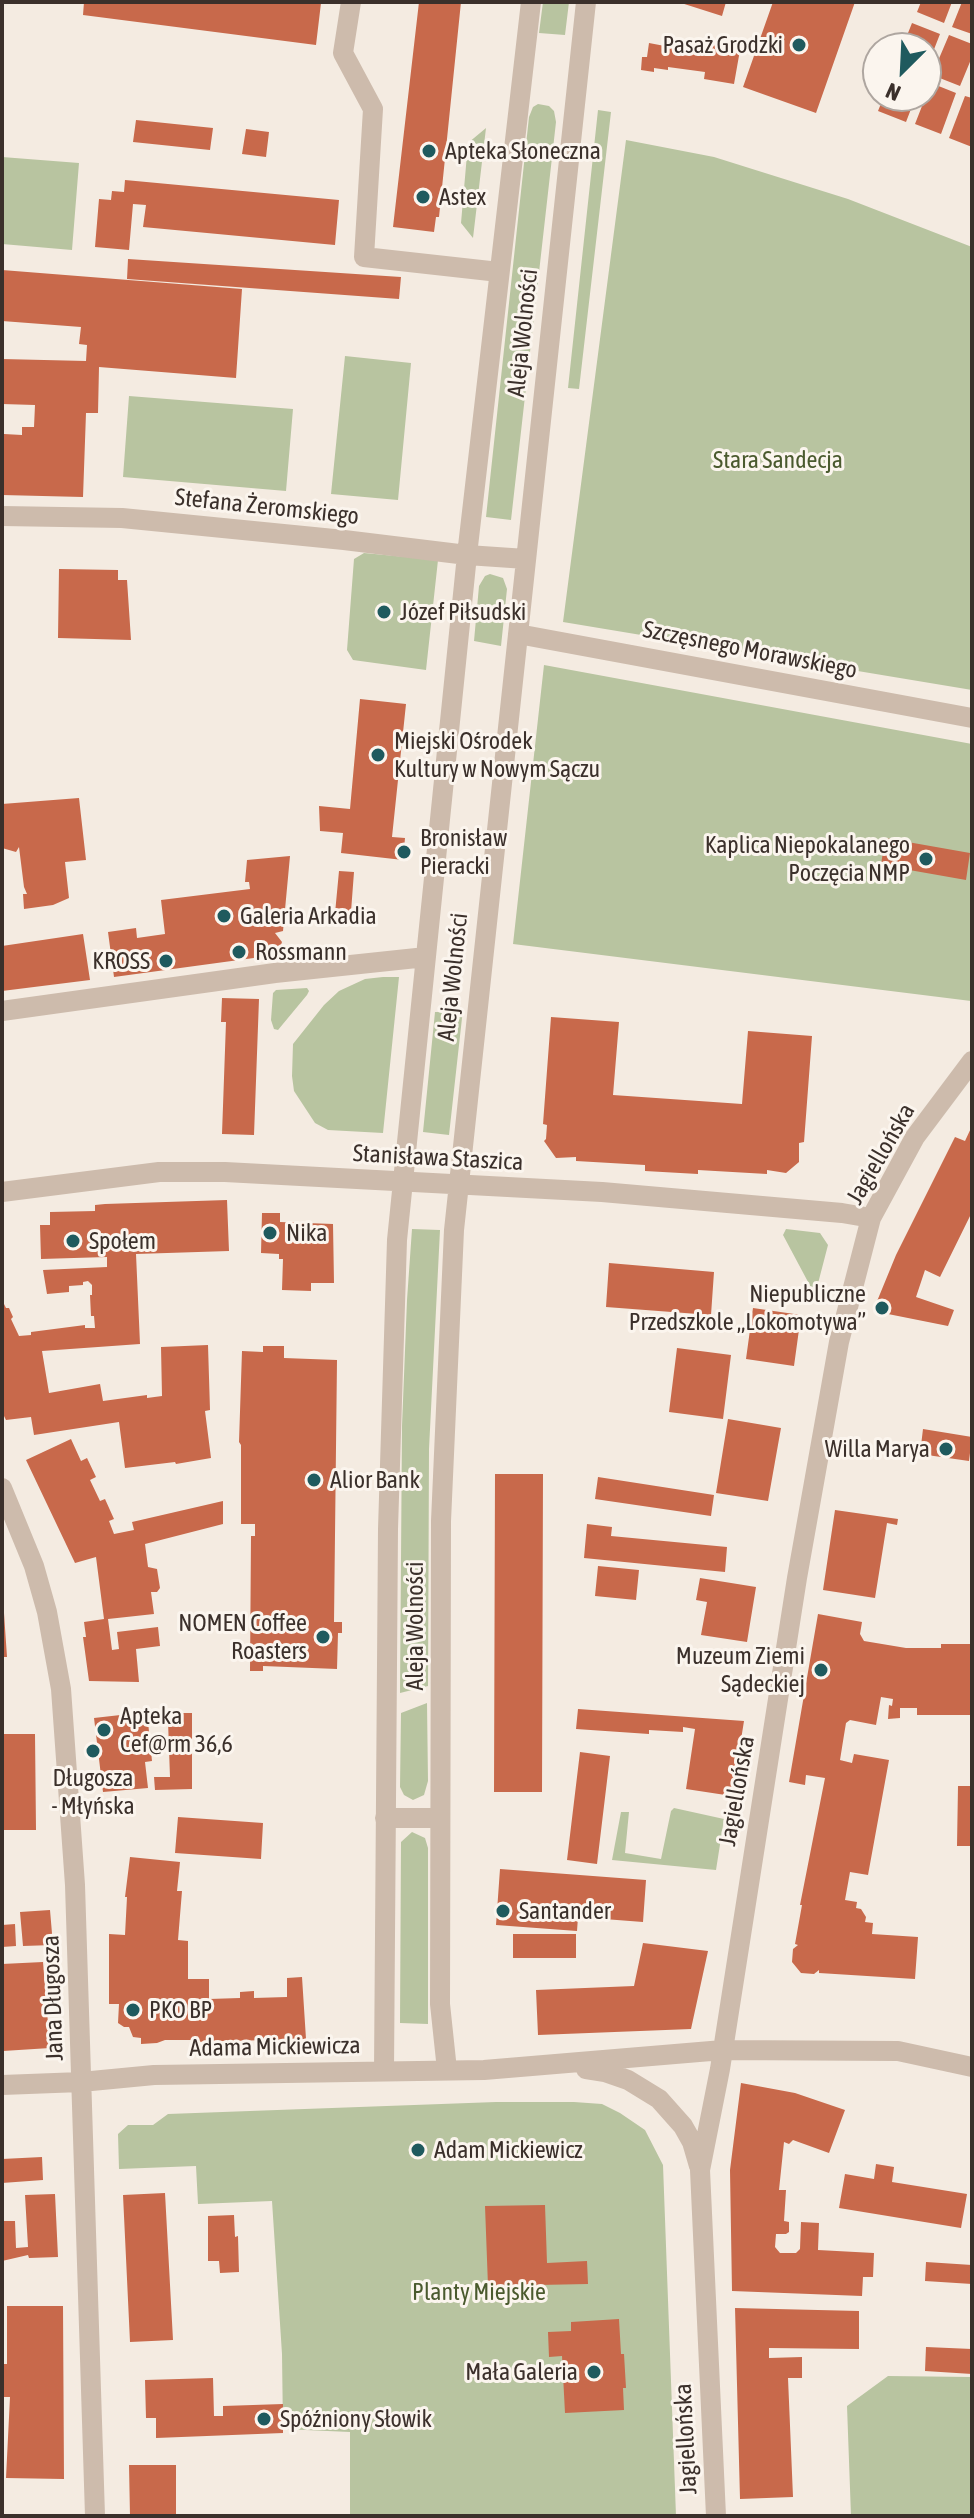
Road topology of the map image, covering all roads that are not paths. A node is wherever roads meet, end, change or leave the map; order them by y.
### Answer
1 (351, 2) edge
2 (531, 2) edge
3 (586, 2) edge
4 (499, 272) junction
5 (2, 516) edge
6 (467, 555) junction
7 (526, 559) junction
8 (518, 634) junction
9 (972, 718) edge
10 (426, 957) junction
11 (2, 1011) edge
12 (972, 1061) edge
13 (402, 1180) junction
14 (457, 1186) junction
15 (2, 1192) edge
16 (871, 1218) junction
17 (2, 1488) edge
18 (385, 1818) junction
19 (440, 1818) junction
20 (723, 2050) junction
21 (550, 2066) junction
22 (972, 2067) edge
23 (384, 2070) junction
24 (447, 2070) junction
25 (81, 2082) junction
26 (2, 2085) edge
27 (700, 2170) junction
28 (95, 2516) edge
29 (716, 2516) edge

1 - 4 street
2 - 4 street, Aleja Wolności
3 - 7 street, Aleja Wolności
4 - 6 street, Aleja Wolności
5 - 6 street, Stefana Żeromskiego
6 - 7 street, Stefana Żeromskiego
6 - 10 street, Aleja Wolności
7 - 8 street, Aleja Wolności
8 - 9 street, Szczęsnego Morawskiego
8 - 14 street, Aleja Wolności
10 - 11 street
10 - 13 street, Aleja Wolności
12 - 16 street, Jagiellońska
13 - 14 street, Stanisława Staszica
13 - 15 street, Stanisława Staszica
13 - 18 street, Aleja Wolności
14 - 16 street, Stanisława Staszica
14 - 19 street, Aleja Wolności
16 - 20 street, Jagiellońska
17 - 25 street, Jana Długosza
18 - 19 street
18 - 23 street, Aleja Wolności
19 - 24 street, Aleja Wolności
20 - 21 street, Adama Mickiewicza
20 - 22 street, Adama Mickiewicza
20 - 27 street, Jagiellońska
21 - 24 street, Adama Mickiewicza
21 - 27 street, Adama Mickiewicza
23 - 24 street, Adama Mickiewicza
23 - 25 street, Adama Mickiewicza
25 - 26 street, Adama Mickiewicza
25 - 28 street, Jana Długosza
27 - 29 street, Jagiellońska

